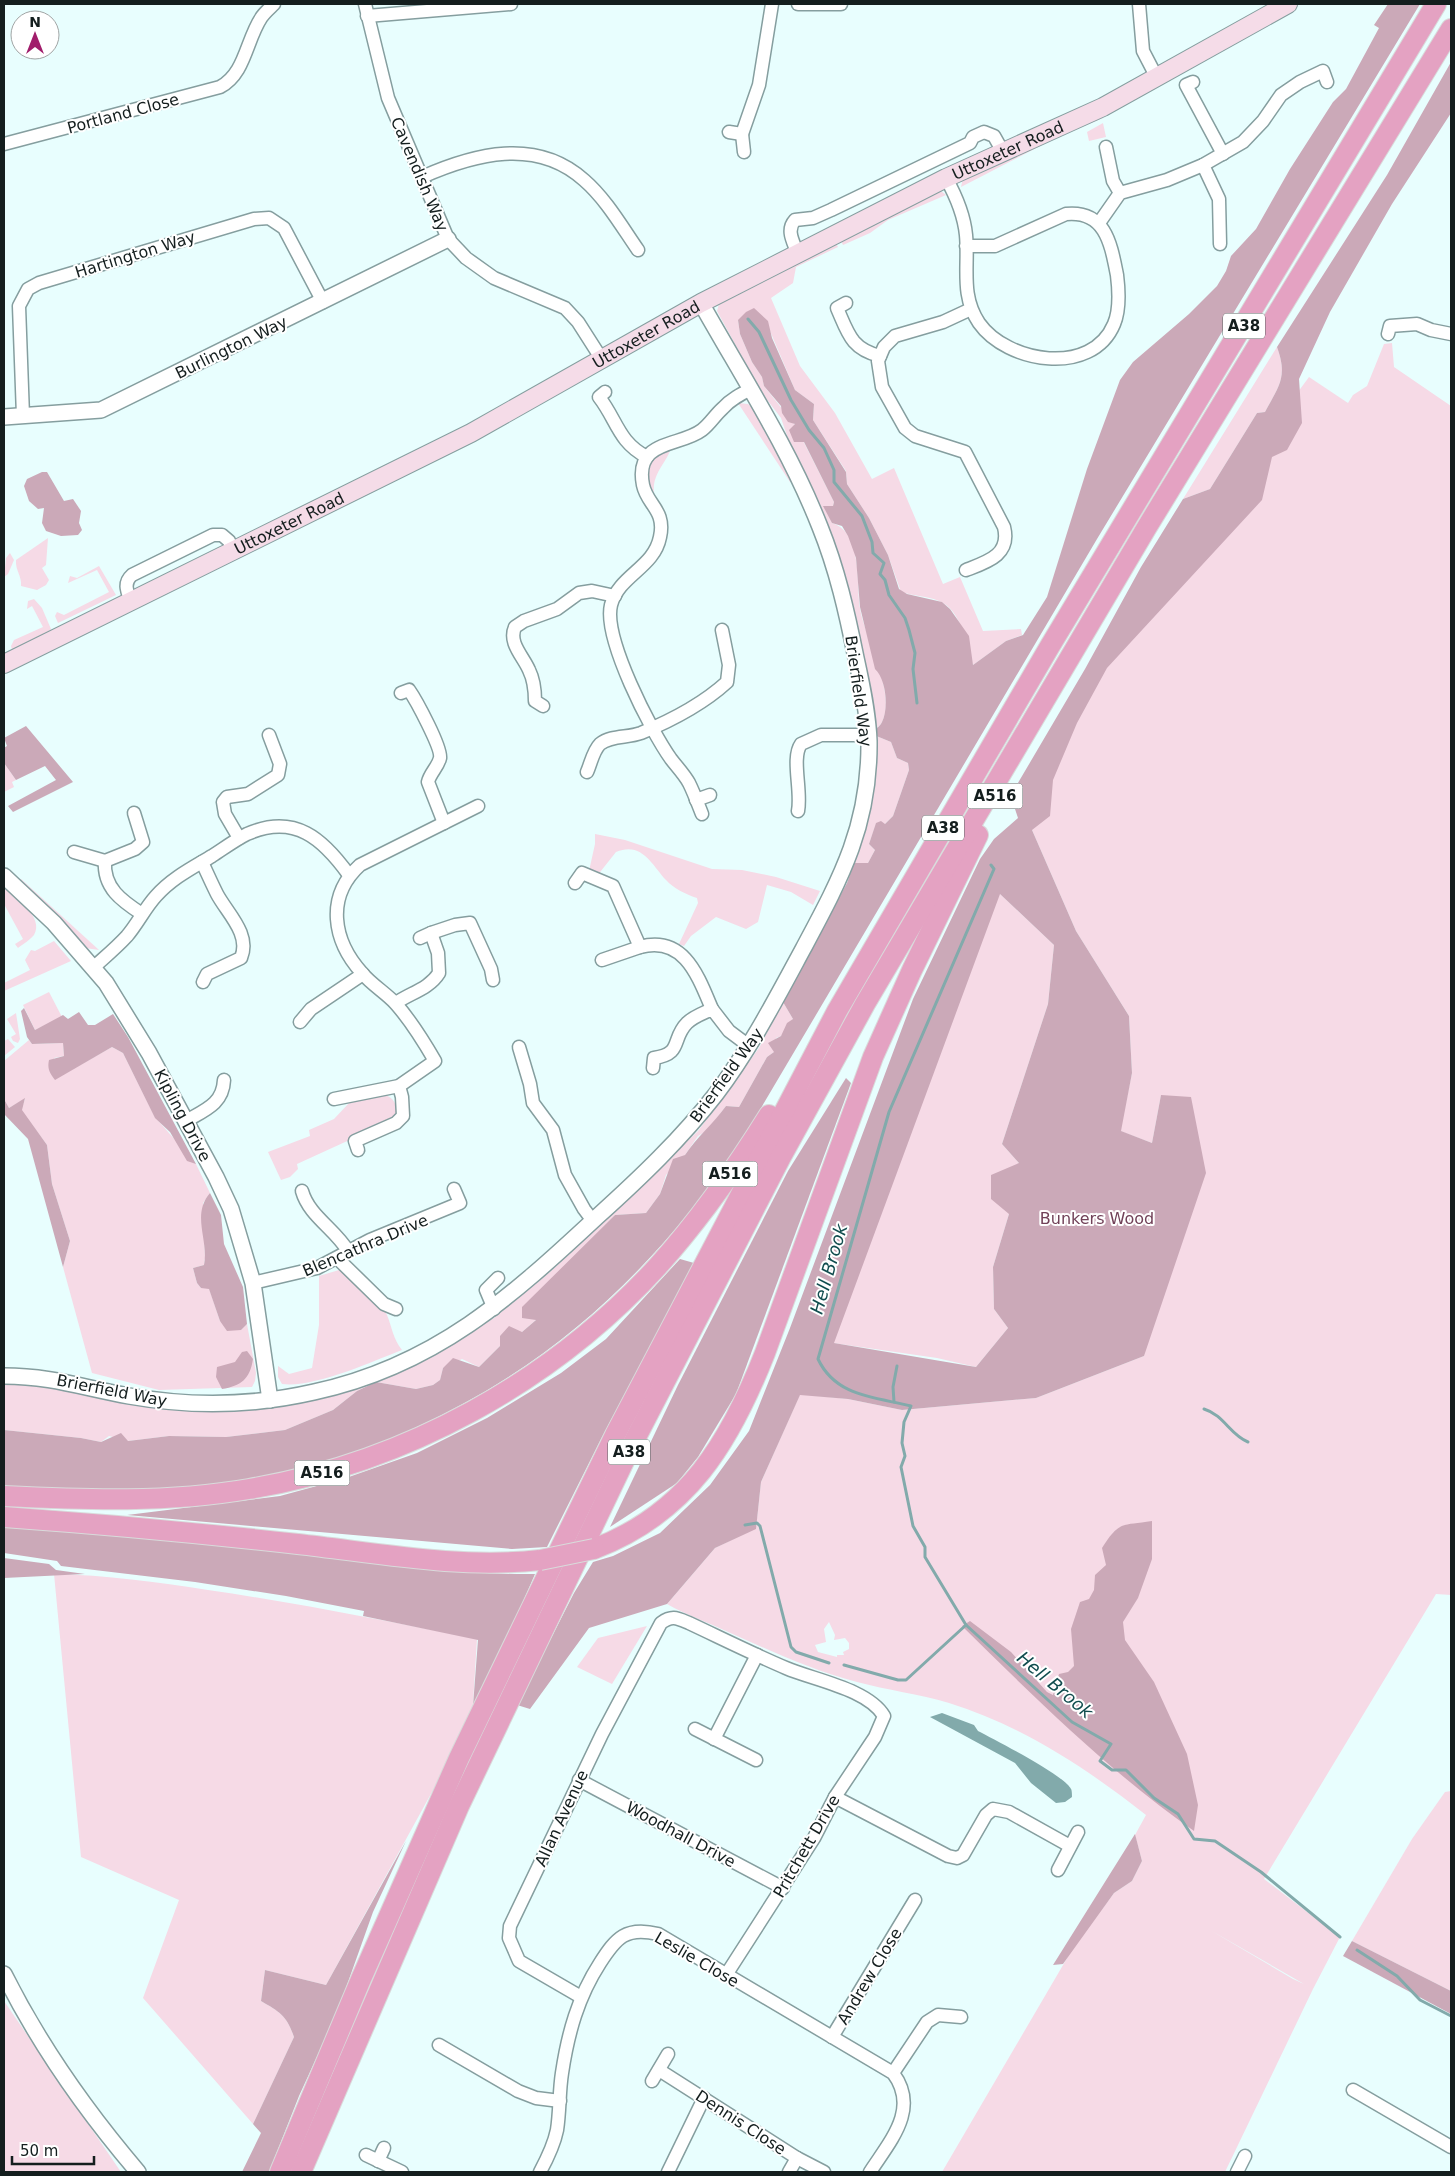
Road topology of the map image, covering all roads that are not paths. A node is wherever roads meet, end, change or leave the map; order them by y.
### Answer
1 (274, 4) edge
2 (511, 4) edge
3 (772, 4) edge
4 (798, 4) edge
5 (841, 4) edge
6 (1139, 4) edge
7 (1288, 4) edge
8 (1436, 4) edge
9 (366, 10) edge
10 (1451, 29) edge
11 (1157, 78) junction
12 (1193, 82) dead end
13 (1327, 82) dead end
14 (728, 132) dead end
15 (742, 134) junction
16 (4, 144) edge
17 (1106, 147) dead end
18 (744, 152) dead end
19 (1002, 152) junction
20 (1223, 154) junction
21 (1203, 165) junction
22 (422, 177) junction
23 (946, 178) junction
24 (1120, 193) junction
25 (1098, 223) junction
26 (448, 239) junction
27 (1220, 244) dead end
28 (966, 246) junction
29 (638, 250) dead end
30 (797, 252) junction
31 (323, 302) junction
32 (700, 303) junction
33 (846, 303) dead end
34 (971, 309) junction
35 (1388, 334) dead end
36 (1451, 334) edge
37 (880, 356) junction
38 (601, 358) junction
39 (751, 389) junction
40 (605, 392) dead end
41 (23, 416) junction
42 (4, 417) edge
43 (647, 458) junction
44 (966, 570) dead end
45 (615, 596) junction
46 (722, 630) dead end
47 (4, 664) edge
48 (401, 693) dead end
49 (543, 706) dead end
50 (652, 728) junction
51 (269, 735) dead end
52 (869, 735) junction
53 (1010, 759) junction
54 (587, 772) dead end
55 (710, 794) dead end
56 (696, 800) junction
57 (478, 806) dead end
58 (798, 812) dead end
59 (134, 813) dead end
60 (702, 814) dead end
61 (444, 823) junction
62 (239, 838) junction
63 (74, 852) dead end
64 (105, 862) junction
65 (202, 862) junction
66 (349, 875) junction
67 (4, 876) edge
68 (575, 883) dead end
69 (142, 914) junction
70 (640, 947) junction
71 (602, 960) dead end
72 (94, 967) junction
73 (363, 974) junction
74 (493, 980) dead end
75 (203, 982) dead end
76 (396, 1003) junction
77 (712, 1009) junction
78 (837, 1011) junction
79 (300, 1022) dead end
80 (749, 1046) junction
81 (519, 1047) dead end
82 (653, 1068) dead end
83 (224, 1080) dead end
84 (398, 1086) junction
85 (334, 1099) dead end
86 (186, 1121) junction
87 (358, 1150) dead end
88 (454, 1189) dead end
89 (302, 1191) dead end
90 (593, 1221) junction
91 (343, 1255) junction
92 (498, 1278) dead end
93 (253, 1282) junction
94 (396, 1309) dead end
95 (494, 1309) junction
96 (4, 1376) edge
97 (270, 1400) junction
98 (4, 1496) edge
99 (4, 1517) edge
100 (757, 1654) junction
101 (695, 1729) dead end
102 (714, 1739) junction
103 (756, 1760) dead end
104 (579, 1780) junction
105 (835, 1797) junction
106 (1078, 1832) dead end
107 (1070, 1846) junction
108 (1058, 1870) dead end
109 (783, 1888) junction
110 (915, 1900) dead end
111 (4, 1974) edge
112 (726, 1975) junction
113 (8, 1992) edge
114 (581, 1997) junction
115 (961, 2017) dead end
116 (832, 2038) junction
117 (439, 2045) dead end
118 (668, 2054) dead end
119 (659, 2070) junction
120 (893, 2073) junction
121 (652, 2081) dead end
122 (1353, 2090) dead end
123 (704, 2098) junction
124 (560, 2101) junction
125 (1451, 2147) edge
126 (384, 2148) dead end
127 (1245, 2156) dead end
128 (797, 2158) junction
129 (138, 2172) edge
130 (280, 2172) edge
131 (301, 2172) edge
132 (402, 2172) edge
133 (540, 2172) edge
134 (668, 2172) edge
135 (789, 2172) edge
136 (824, 2172) edge
137 (870, 2172) edge
138 (1237, 2172) edge

1 - 16 street, Portland Close
2 - 9 street
3 - 15 street
4 - 5 street
6 - 11 street
7 - 11 main road, Uttoxeter Road
8 - 78 highway, A38
9 - 22 street, Cavendish Way
10 - 53 highway, A38
11 - 19 main road, Uttoxeter Road
12 - 20 street
13 - 20 street
14 - 15 street
15 - 18 street
17 - 24 street
19 - 23 main road, Uttoxeter Road
19 - 30 street
20 - 21 street
21 - 24 street
21 - 27 street
22 - 26 street, Cavendish Way
22 - 29 street
23 - 28 street
23 - 30 main road, Uttoxeter Road
24 - 25 street
25 - 28 street
25 - 34 street
26 - 31 street, Burlington Way
26 - 38 street, Cavendish Way
28 - 34 street
30 - 32 main road, Uttoxeter Road
31 - 41 street, Burlington Way
31 - 41 street, Hartington Way
32 - 38 main road, Uttoxeter Road
32 - 39 street, Brierfield Way
33 - 37 street
34 - 37 street
35 - 36 street
37 - 44 street
38 - 47 main road, Uttoxeter Road
39 - 43 street
39 - 52 street, Brierfield Way
40 - 43 street
41 - 42 street, Burlington Way
43 - 45 street
45 - 49 street
45 - 50 street
46 - 50 street
48 - 61 street
50 - 54 street
50 - 56 street
51 - 62 street
52 - 58 street
52 - 80 street, Brierfield Way
53 - 99 highway, A516, bridge
53 - 131 highway, A38
55 - 56 street
56 - 60 street
57 - 61 street
59 - 64 street
61 - 66 street
62 - 65 street
62 - 66 street
63 - 64 street
64 - 69 street
65 - 69 street
65 - 75 street
66 - 73 street
67 - 72 street, Kipling Drive
68 - 70 street
69 - 72 street
70 - 71 street
70 - 77 street
72 - 86 street, Kipling Drive
73 - 76 street
73 - 79 street
74 - 76 street
76 - 84 street
77 - 80 street
77 - 82 street
78 - 98 highway, A516
78 - 130 highway, A38
80 - 90 street, Brierfield Way
81 - 90 street
83 - 86 street
84 - 85 street
84 - 87 street
86 - 93 street, Kipling Drive
88 - 91 street, Blencathra Drive
89 - 91 street
90 - 95 street, Brierfield Way
91 - 93 street, Blencathra Drive
91 - 94 street
92 - 95 street
93 - 97 street, Kipling Drive
95 - 97 street, Brierfield Way
96 - 97 street, Brierfield Way
100 - 102 street
100 - 104 street, Allan Avenue
100 - 105 street, Pritchett Drive
101 - 102 street
102 - 103 street
104 - 109 street, Woodhall Drive
104 - 114 street, Allan Avenue
105 - 107 street
105 - 109 street, Pritchett Drive
106 - 107 street
107 - 108 street
109 - 112 street, Pritchett Drive
110 - 116 street, Andrew Close
111 - 113 street
112 - 114 street, Leslie Close
112 - 116 street, Leslie Close
113 - 129 street
114 - 124 street, Leslie Close
115 - 120 street
116 - 120 street, Leslie Close
117 - 124 street
118 - 119 street
119 - 121 street
119 - 123 street, Dennis Close
120 - 137 street
122 - 125 street
123 - 128 street, Dennis Close
123 - 134 street
124 - 133 street, Leslie Close
126 - 132 street
127 - 138 street
128 - 135 street
128 - 136 street, Dennis Close

